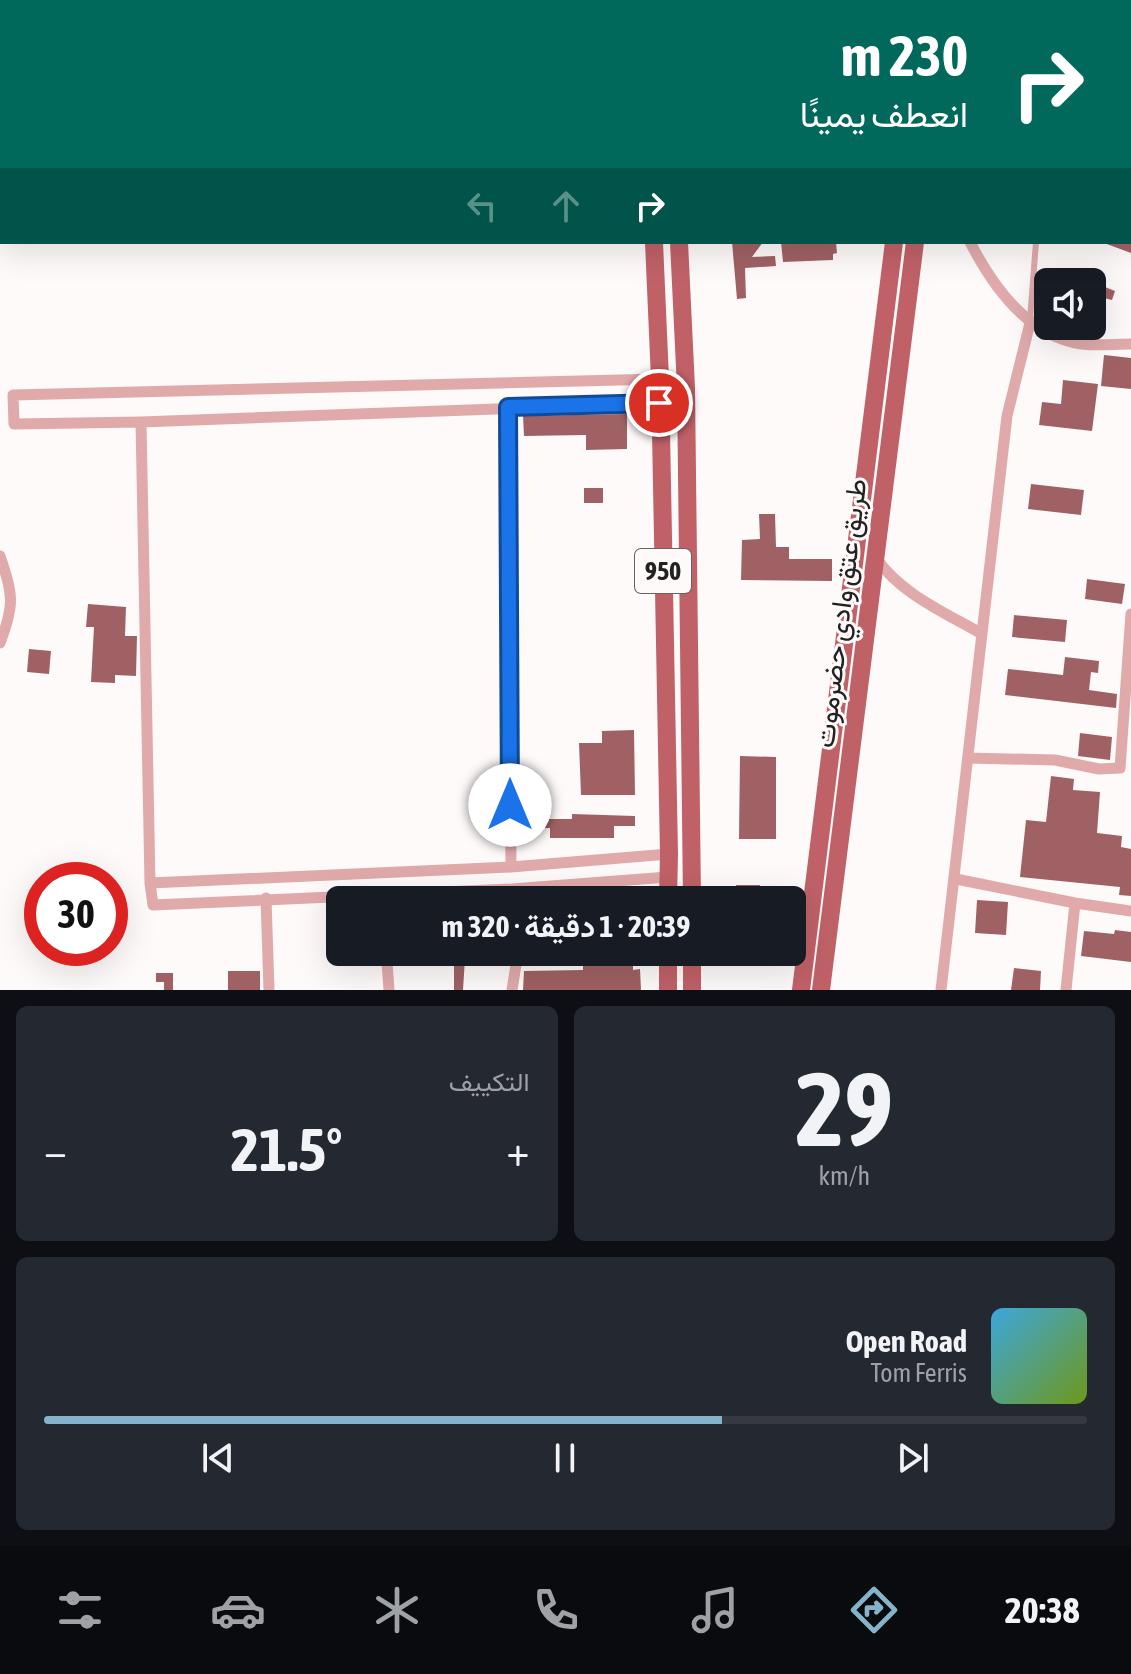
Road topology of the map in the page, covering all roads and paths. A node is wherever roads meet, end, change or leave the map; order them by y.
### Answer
1 (654, 244) edge
2 (679, 244) edge
3 (894, 244) edge
4 (915, 244) edge
5 (971, 244) edge
6 (1036, 244) edge
7 (1030, 323) junction
8 (1131, 344) edge
9 (660, 379) junction
10 (659, 403) junction
11 (508, 407) junction
12 (13, 410) junction
13 (0, 417) edge
14 (141, 422) junction
15 (0, 556) edge
16 (875, 557) junction
17 (1131, 614) edge
18 (982, 634) junction
19 (0, 643) edge
20 (968, 758) junction
21 (1125, 768) edge
22 (669, 854) junction
23 (511, 867) junction
24 (668, 877) junction
25 (956, 879) junction
26 (150, 883) junction
27 (585, 886) edge
28 (668, 886) edge
29 (692, 886) edge
30 (326, 897) edge
31 (266, 898) junction
32 (1075, 903) junction
33 (1131, 911) edge
34 (387, 966) edge
35 (516, 966) edge
36 (668, 966) edge
37 (692, 966) edge
38 (269, 990) edge
39 (389, 990) edge
40 (512, 990) edge
41 (668, 990) edge
42 (692, 990) edge
43 (801, 990) edge
44 (821, 990) edge
45 (941, 990) edge
46 (1066, 990) edge

1 - 9 main road, 950
2 - 29 main road, 950 / 950
3 - 43 main road, طريق عتق وادي حضرموت
4 - 16 main road, طريق عتق وادي حضرموت
5 - 7 street
6 - 7 lane
7 - 8 street
7 - 18 street
9 - 10 main road, 950
9 - 12 street
10 - 11 street
10 - 22 main road, 950
11 - 14 street
11 - 23 street
12 - 13 street
12 - 14 street
14 - 26 street
15 - 19 street
16 - 18 street
16 - 44 main road, طريق عتق وادي حضرموت
17 - 21 street
18 - 20 street
20 - 21 street
20 - 25 street
22 - 23 street
22 - 24 main road, 950
23 - 26 street
24 - 27 street
24 - 28 main road, 950
25 - 32 street
25 - 45 street
26 - 31 street
30 - 31 street
31 - 38 street
32 - 33 street
32 - 46 street
34 - 39 street
35 - 40 street
36 - 41 main road
37 - 42 main road

